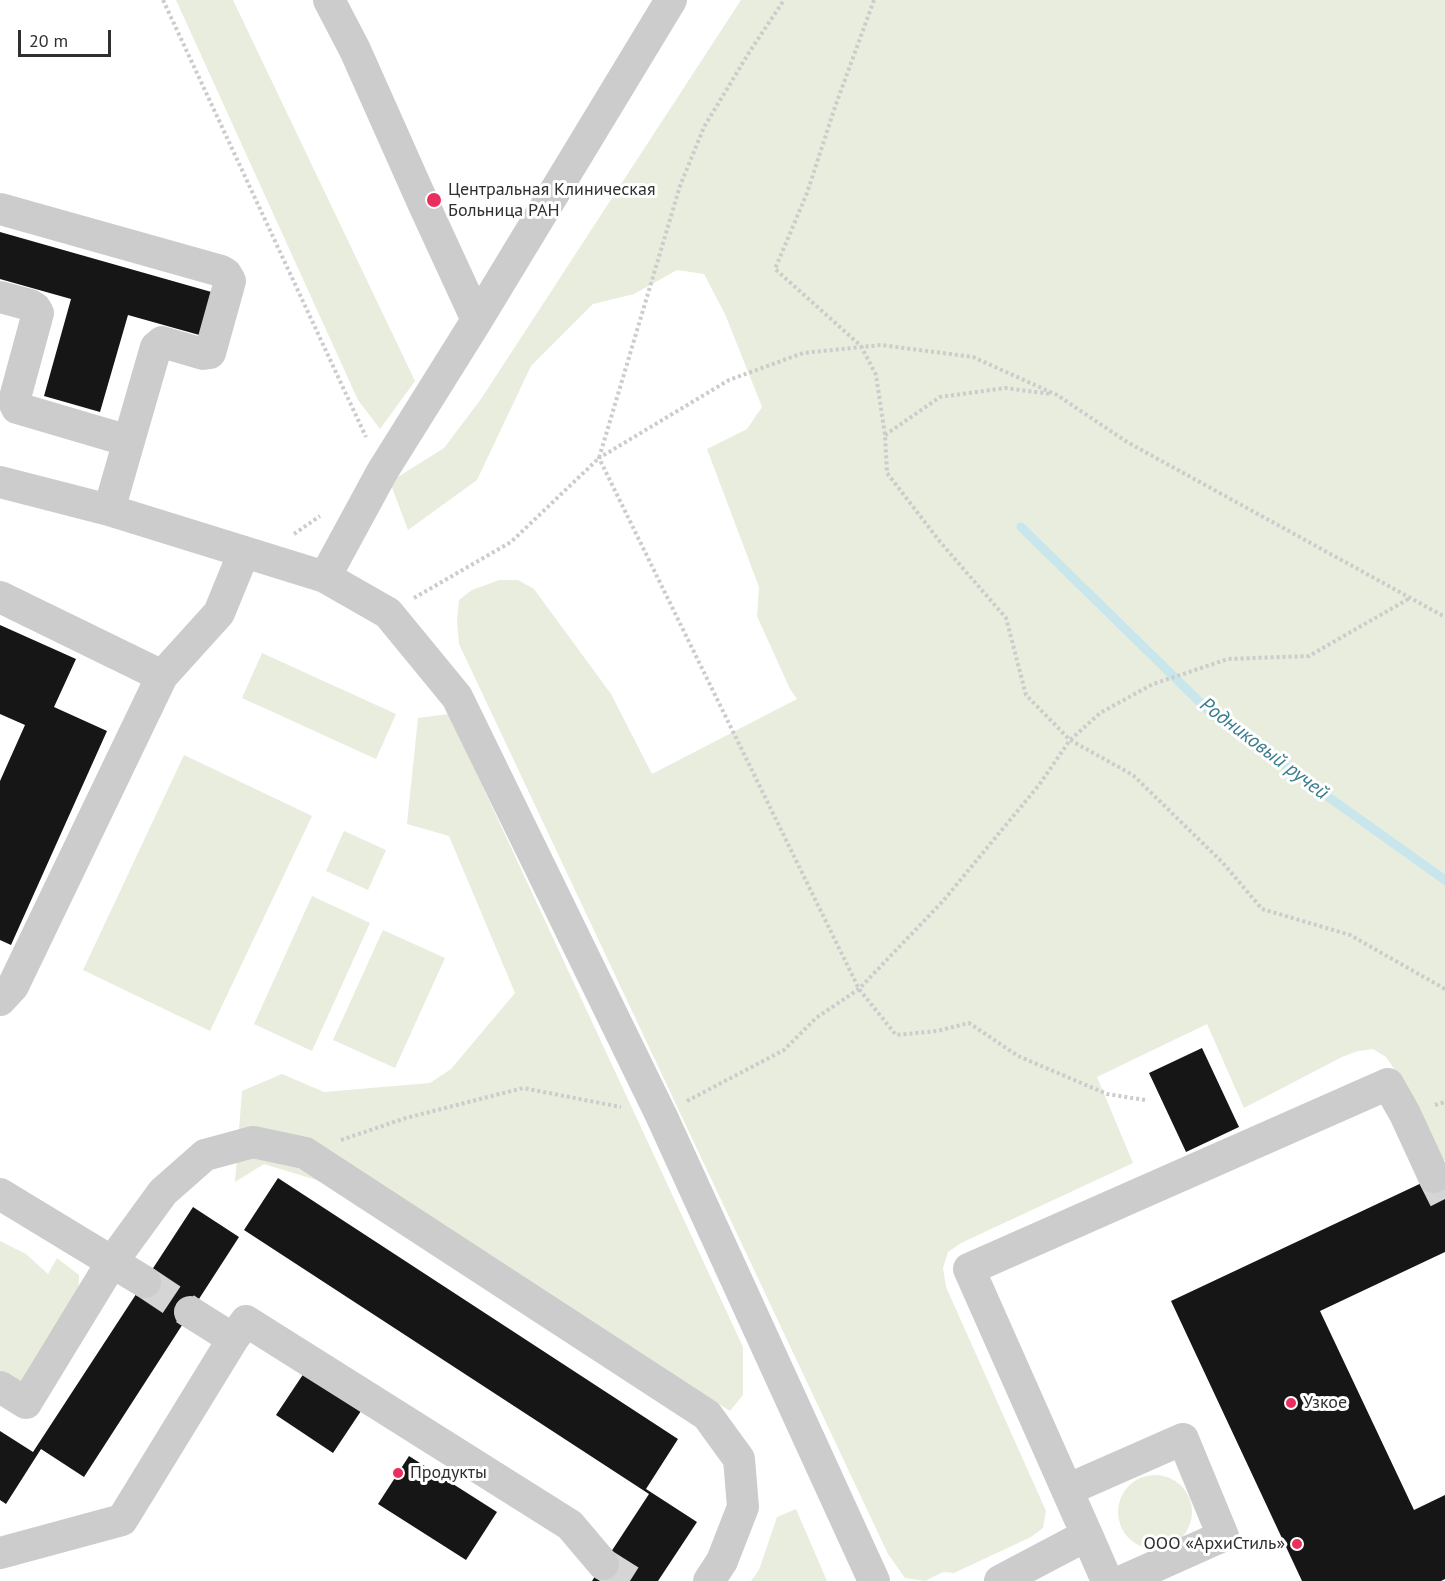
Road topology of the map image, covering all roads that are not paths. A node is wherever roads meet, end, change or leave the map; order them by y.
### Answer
1 (329, 0) edge
2 (671, 0) edge
3 (0, 209) edge
4 (0, 297) edge
5 (477, 320) junction
6 (129, 441) junction
7 (0, 482) edge
8 (109, 510) junction
9 (244, 552) junction
10 (325, 577) junction
11 (0, 597) edge
12 (162, 676) junction
13 (0, 1000) edge
14 (1434, 1177) tunnel mouth
15 (0, 1194) edge
16 (112, 1262) junction
17 (145, 1282) tunnel mouth
18 (190, 1312) tunnel mouth
19 (233, 1339) junction
20 (0, 1387) edge
21 (1066, 1490) junction
22 (1087, 1535) junction
23 (0, 1553) edge
24 (603, 1564) tunnel mouth
25 (709, 1581) edge
26 (874, 1581) edge
27 (1000, 1581) edge
28 (1107, 1581) edge
29 (1122, 1581) edge

1 - 5 lane
2 - 5 lane
3 - 6 lane
4 - 6 lane
5 - 10 lane
6 - 8 lane
7 - 8 lane
8 - 9 lane
9 - 10 lane
9 - 12 lane
10 - 26 lane
11 - 12 lane
12 - 13 lane
14 - 21 lane
15 - 16 lane
16 - 17 lane
16 - 20 lane
16 - 25 lane
18 - 19 lane
19 - 23 lane
19 - 24 lane
21 - 22 lane
21 - 29 lane
22 - 27 lane
22 - 28 lane

